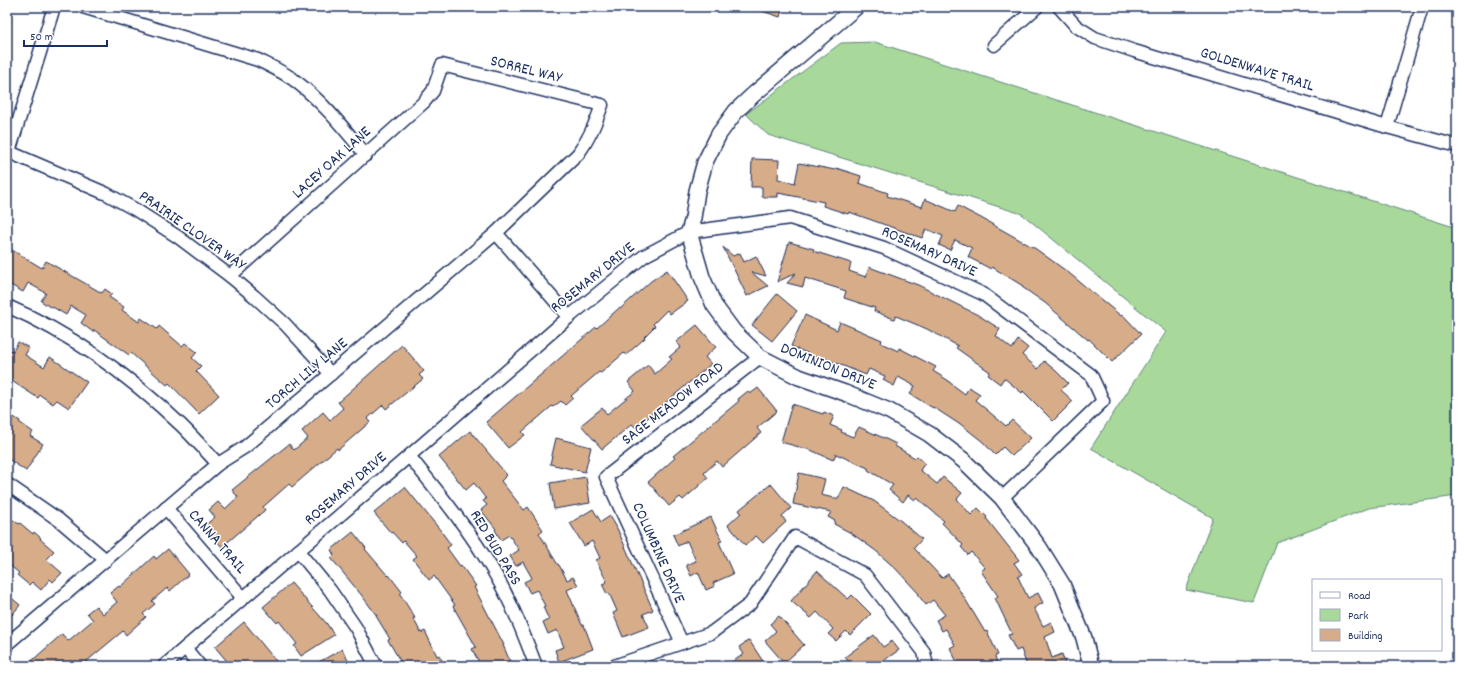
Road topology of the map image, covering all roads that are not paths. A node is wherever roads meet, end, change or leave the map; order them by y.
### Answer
1 (54, 7) edge
2 (83, 7) edge
3 (856, 7) edge
4 (1037, 7) edge
5 (1059, 7) edge
6 (1422, 7) edge
7 (994, 45) dead end
8 (442, 65) joint
9 (602, 105) joint
10 (1387, 127) junction
11 (1457, 146) edge
12 (366, 155) junction
13 (689, 232) junction
14 (496, 233) junction
15 (230, 276) junction
16 (7, 306) edge
17 (568, 317) junction
18 (760, 357) junction
19 (331, 374) junction
20 (409, 456) junction
21 (218, 464) junction
22 (606, 476) joint
23 (7, 484) edge
24 (1002, 498) junction
25 (166, 508) junction
26 (298, 551) junction
27 (106, 560) junction
28 (243, 598) junction
29 (682, 643) junction
30 (7, 644) edge
31 (185, 648) junction
32 (164, 666) edge
33 (200, 666) edge
34 (376, 666) edge
35 (536, 666) edge
36 (614, 666) edge
37 (927, 666) edge
38 (1090, 666) edge

1 - 15 street, PRAIRIE CLOVER WAY
2 - 12 street
3 - 13 street, DOMINION DRIVE
4 - 7 street
5 - 10 street, GOLDENWAVE TRAIL
6 - 10 street
8 - 9 street, SORREL WAY
8 - 12 street, LACEY OAK LANE
9 - 14 street, TORCH LILY LANE
10 - 11 street, GOLDENWAVE TRAIL
12 - 15 street, LACEY OAK LANE
13 - 17 street, ROSEMARY DRIVE
13 - 18 street, DOMINION DRIVE
13 - 24 street, ROSEMARY DRIVE
14 - 17 street
14 - 19 street, TORCH LILY LANE
15 - 19 street, PRAIRIE CLOVER WAY
16 - 21 street
17 - 20 street, ROSEMARY DRIVE
18 - 22 street, SAGE MEADOW ROAD
18 - 24 street, DOMINION DRIVE
19 - 21 street, TORCH LILY LANE
20 - 26 street, ROSEMARY DRIVE
20 - 35 street, RED BUD PASS
21 - 25 street, TORCH LILY LANE
22 - 29 street, COLUMBINE DRIVE
23 - 27 street
24 - 38 street, DOMINION DRIVE
25 - 27 street, TORCH LILY LANE
25 - 28 street, CANNA TRAIL
26 - 28 street, ROSEMARY DRIVE
26 - 34 street
27 - 30 street, TORCH LILY LANE
28 - 31 street, ROSEMARY DRIVE
29 - 36 street
29 - 37 street
31 - 32 street, ROSEMARY DRIVE
31 - 33 street

